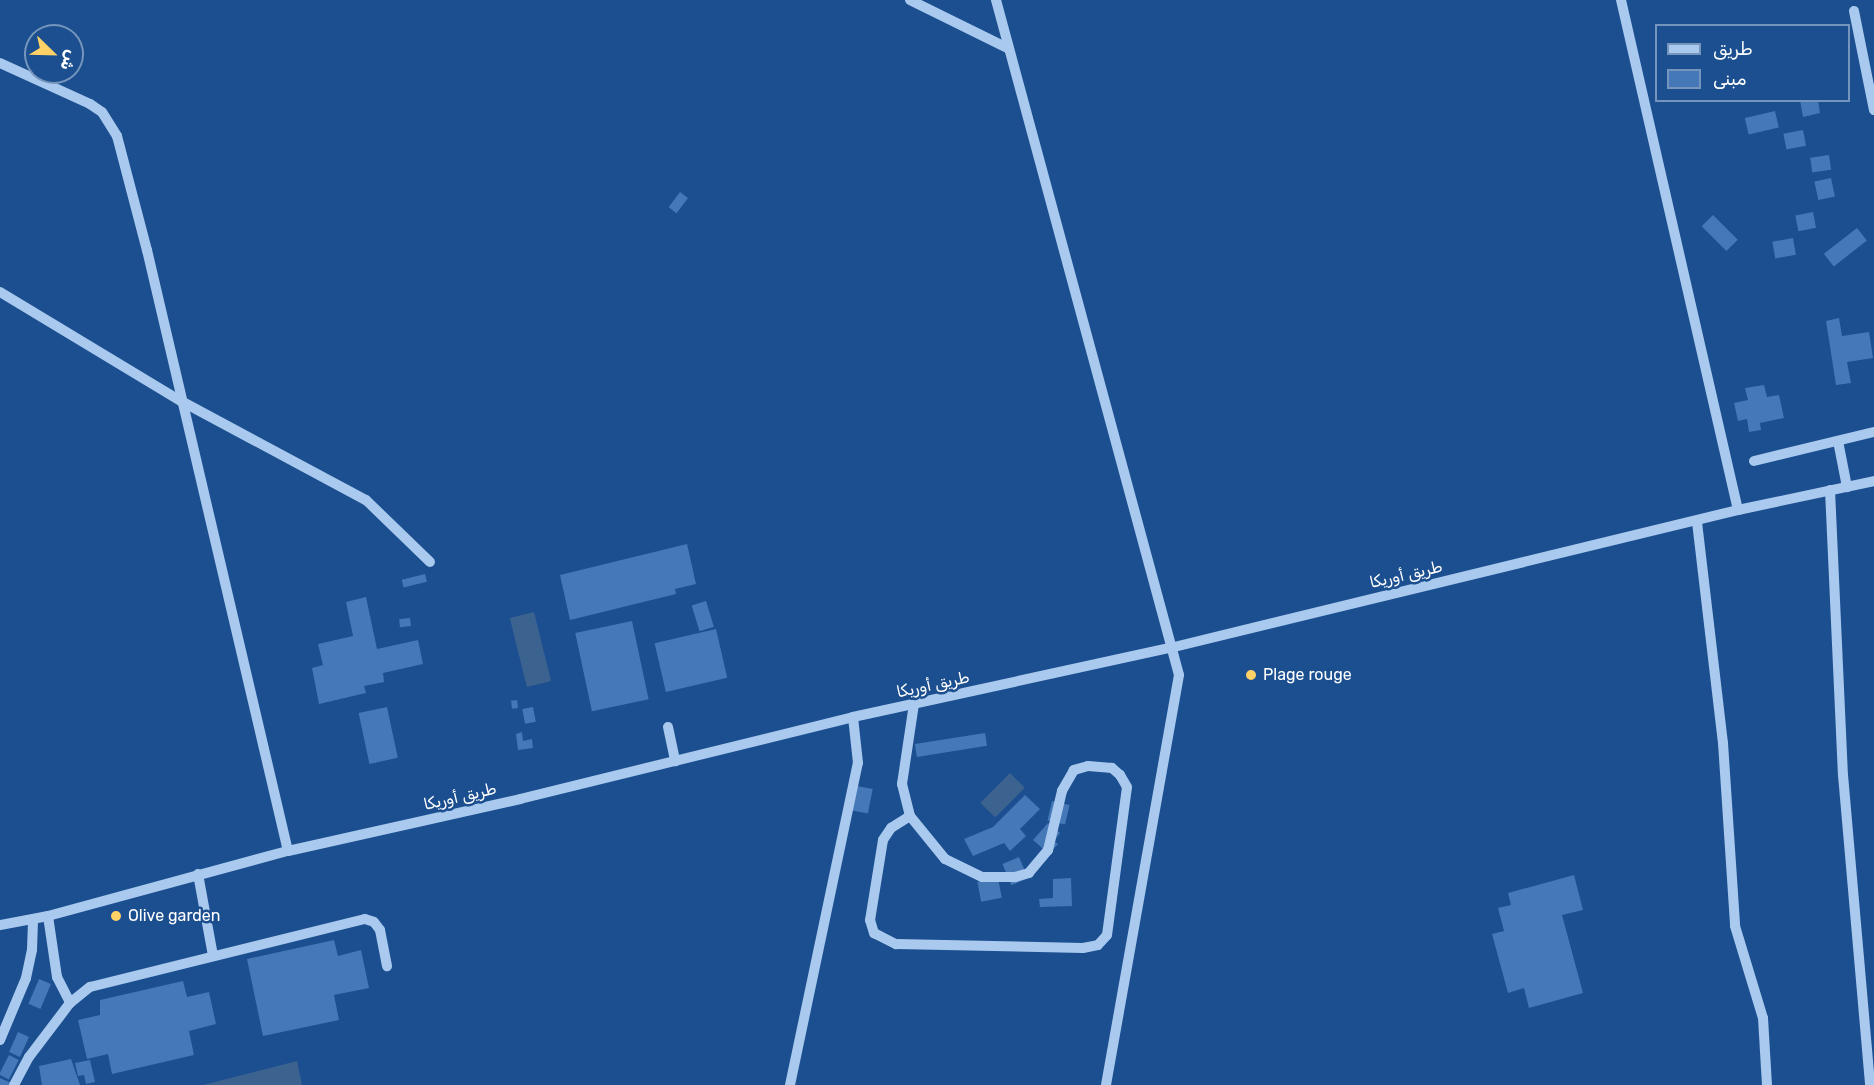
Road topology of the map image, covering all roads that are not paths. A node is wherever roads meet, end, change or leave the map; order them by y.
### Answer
1 (910, 0) edge
2 (996, 0) edge
3 (1621, 0) edge
4 (1854, 11) dead end
5 (1007, 48) junction
6 (0, 63) edge
7 (1874, 110) edge
8 (0, 292) edge
9 (181, 401) junction
10 (1874, 432) edge
11 (1838, 441) junction
12 (1754, 461) dead end
13 (1874, 481) edge
14 (1847, 487) junction
15 (1830, 490) junction
16 (1738, 510) junction
17 (1697, 522) junction
18 (430, 562) dead end
19 (1170, 648) junction
20 (914, 704) junction
21 (853, 717) junction
22 (668, 727) dead end
23 (675, 761) junction
24 (910, 816) junction
25 (288, 851) junction
26 (198, 874) junction
27 (48, 916) junction
28 (33, 919) junction
29 (0, 925) edge
30 (213, 956) junction
31 (387, 966) dead end
32 (70, 1003) junction
33 (0, 1040) edge
34 (14, 1085) edge
35 (790, 1085) edge
36 (1106, 1085) edge
37 (1767, 1085) edge
38 (1870, 1085) edge

1 - 5 street
2 - 5 street
3 - 16 street
4 - 7 street
5 - 19 street
6 - 9 street
8 - 9 street
9 - 18 street
9 - 25 street
10 - 11 street
11 - 12 street
11 - 14 street
13 - 14 street, طريق أوريكا
14 - 15 street, طريق أوريكا
15 - 16 street, طريق أوريكا
15 - 38 street
16 - 17 street, طريق أوريكا
17 - 19 street, طريق أوريكا
17 - 37 street
19 - 20 street, طريق أوريكا
19 - 36 street
20 - 21 street, طريق أوريكا
20 - 24 street
21 - 23 street, طريق أوريكا
21 - 35 street
22 - 23 street
23 - 25 street, طريق أوريكا
24 - 24 street
25 - 26 street, طريق أوريكا
26 - 27 street, طريق أوريكا
26 - 30 street
27 - 28 street, طريق أوريكا
27 - 32 street
28 - 29 street, طريق أوريكا
28 - 33 street
30 - 31 street
30 - 32 street
32 - 34 street

